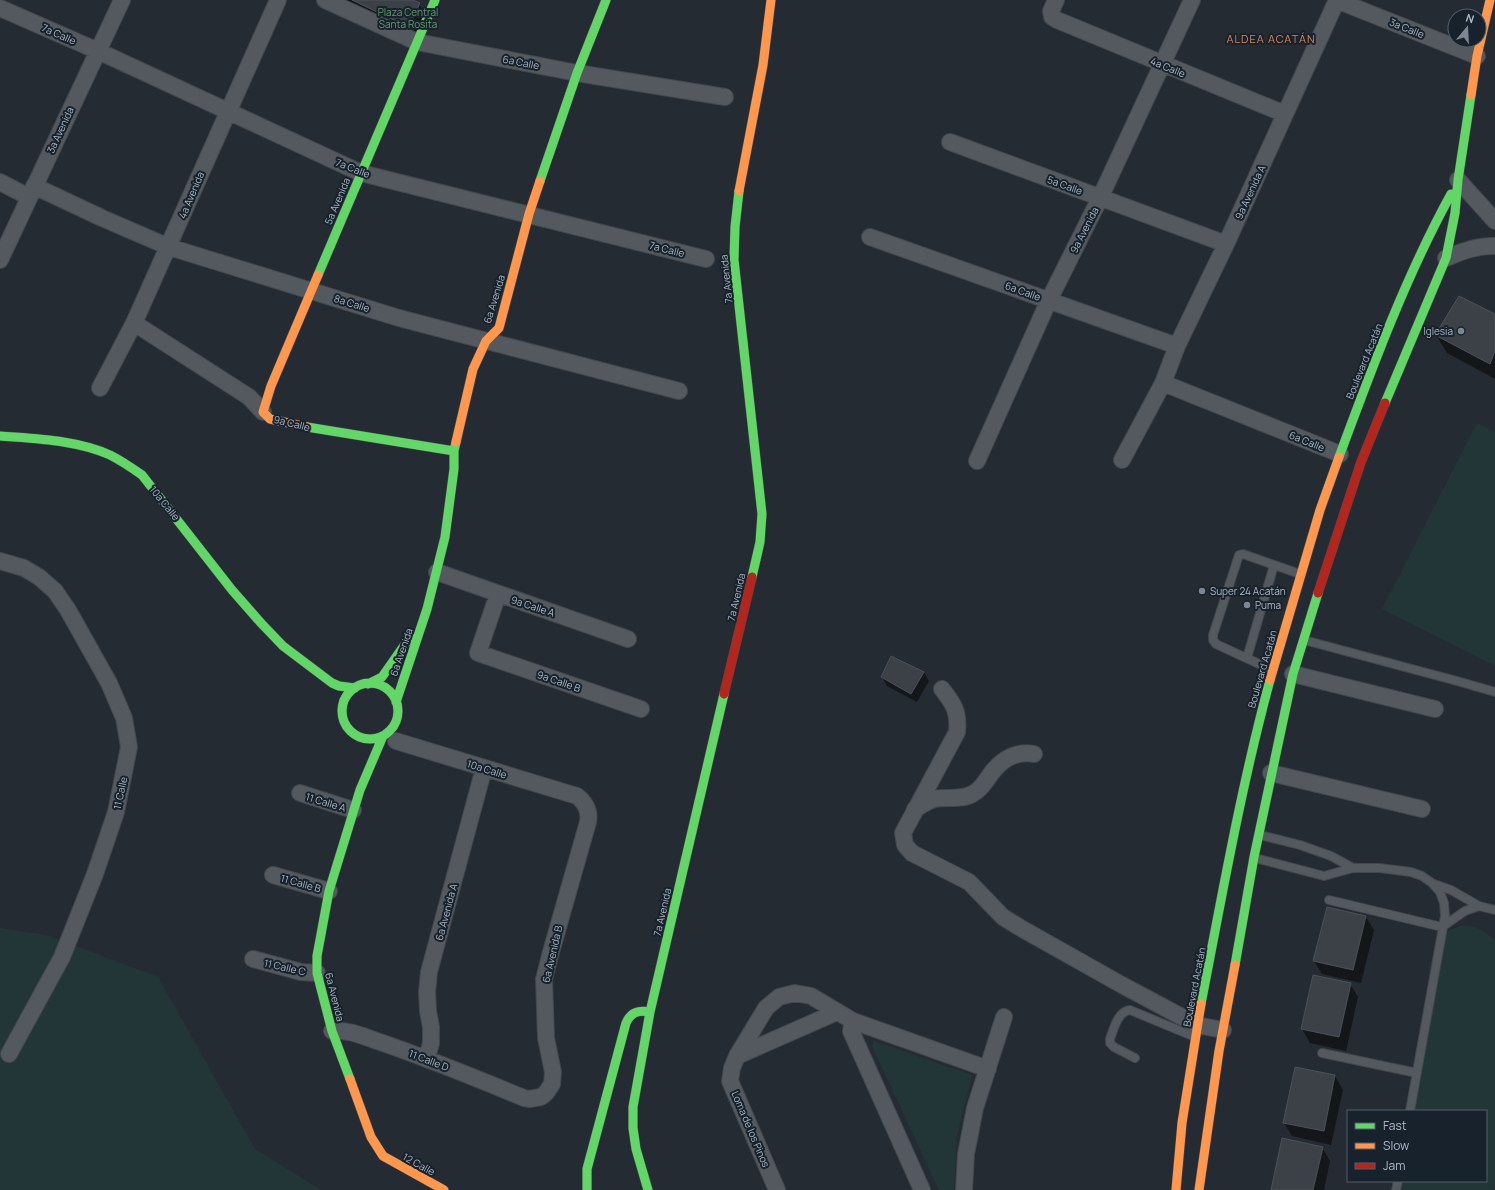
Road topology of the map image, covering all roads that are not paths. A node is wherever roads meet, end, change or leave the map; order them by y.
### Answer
1 (122, 0) edge
2 (278, 0) edge
3 (325, 0) edge
4 (435, 0) edge
5 (606, 0) edge
6 (771, 0) edge
7 (1056, 0) edge
8 (1192, 0) edge
9 (1337, 0) edge
10 (1490, 0) edge
11 (0, 8) edge
12 (417, 42) junction
13 (98, 51) junction
14 (1477, 56) junction
15 (1162, 64) junction
16 (577, 73) junction
17 (725, 97) dead end
18 (228, 111) junction
19 (1285, 114) junction
20 (950, 142) dead end
21 (361, 173) junction
22 (1458, 180) junction
23 (0, 182) edge
24 (32, 191) junction
25 (1100, 198) junction
26 (1443, 210) junction
27 (1455, 213) junction
28 (529, 214) junction
29 (1495, 221) edge
30 (870, 237) dead end
31 (1226, 244) junction
32 (1495, 246) edge
33 (169, 247) junction
34 (1446, 258) junction
35 (706, 259) dead end
36 (0, 260) edge
37 (312, 290) junction
38 (1049, 300) junction
39 (134, 323) junction
40 (486, 341) junction
41 (1177, 346) junction
42 (1163, 383) junction
43 (100, 388) dead end
44 (680, 391) dead end
45 (263, 412) junction
46 (0, 436) edge
47 (454, 451) junction
48 (1340, 454) junction
49 (1122, 460) dead end
50 (977, 462) dead end
51 (0, 561) edge
52 (1274, 565) junction
53 (437, 572) junction
54 (1301, 575) junction
55 (498, 594) junction
56 (427, 609) junction
57 (628, 639) dead end
58 (1303, 640) junction
59 (283, 646) junction
60 (1247, 658) junction
61 (290, 662) dead end
62 (1272, 670) junction
63 (1293, 674) junction
64 (368, 684) junction
65 (355, 688) junction
66 (942, 689) dead end
67 (1495, 692) edge
68 (396, 702) junction
69 (641, 709) dead end
70 (1435, 709) dead end
71 (390, 739) junction
72 (1034, 754) dead end
73 (362, 758) dead end
74 (484, 768) junction
75 (1271, 773) junction
76 (360, 790) junction
77 (300, 793) dead end
78 (577, 796) joint
79 (915, 809) junction
80 (1422, 809) dead end
81 (353, 810) junction
82 (1258, 834) junction
83 (1254, 857) junction
84 (1353, 868) junction
85 (273, 875) dead end
86 (1432, 883) junction
87 (330, 891) junction
88 (1329, 900) dead end
89 (1479, 906) junction
90 (1495, 910) edge
91 (1442, 927) junction
92 (253, 959) dead end
93 (317, 973) junction
94 (650, 1012) junction
95 (837, 1012) junction
96 (1004, 1017) dead end
97 (853, 1021) junction
98 (1223, 1030) junction
99 (332, 1031) junction
100 (1197, 1031) junction
101 (1322, 1053) dead end
102 (9, 1054) dead end
103 (737, 1056) junction
104 (427, 1058) junction
105 (1135, 1058) dead end
106 (988, 1069) junction
107 (1417, 1073) junction
108 (524, 1098) joint
109 (1410, 1110) edge
110 (383, 1156) joint
111 (444, 1190) edge
112 (587, 1190) edge
113 (648, 1190) edge
114 (777, 1190) edge
115 (922, 1190) edge
116 (964, 1190) edge
117 (1176, 1190) edge
118 (1199, 1190) edge

1 - 13 street, 3a Avenida
2 - 18 street, 4a Avenida
3 - 12 street, 6a Calle
4 - 12 street, 5a Avenida
5 - 16 street, 6a Avenida
6 - 94 street, 7a Avenida
7 - 15 street, 4a Calle
8 - 15 street, 9a Avenida
9 - 14 street, 3a Calle
9 - 19 street, 9a Avenida A
10 - 14 street, Boulevard Acatán
11 - 13 street, 7a Calle
12 - 16 street, 6a Calle
12 - 21 street, 5a Avenida
13 - 18 street, 7a Calle
13 - 24 street, 3a Avenida
14 - 22 street, Boulevard Acatán
15 - 19 street, 4a Calle
15 - 25 street, 9a Avenida
16 - 17 street, 6a Calle
16 - 28 street, 6a Avenida
18 - 21 street, 7a Calle
18 - 33 street, 4a Avenida
19 - 31 street, 9a Avenida A
20 - 25 street, 5a Calle
21 - 28 street, 7a Calle
21 - 37 street, 5a Avenida
22 - 26 street, Boulevard Acatán
22 - 27 street, Boulevard Acatán
22 - 29 street
23 - 24 street, 8a Calle
24 - 33 street, 8a Calle
24 - 36 street, 3a Avenida
25 - 31 street, 5a Calle
25 - 38 street, 9a Avenida
26 - 27 street
26 - 48 street, Boulevard Acatán
27 - 34 street, Boulevard Acatán
28 - 35 street, 7a Calle
28 - 40 street, 6a Avenida
30 - 38 street, 6a Calle
31 - 41 street, 9a Avenida A
32 - 34 street
33 - 37 street, 8a Calle
33 - 39 street, 4a Avenida
34 - 58 street, Boulevard Acatán
37 - 40 street, 8a Calle
37 - 45 street, 5a Avenida
38 - 41 street, 6a Calle
38 - 50 street, 9a Avenida
39 - 43 street, 4a Avenida
39 - 45 street, 9a Calle
40 - 44 street, 8a Calle
40 - 47 street, 6a Avenida
41 - 42 street, 9a Avenida A
42 - 48 street, 6a Calle
42 - 49 street
45 - 47 street, 9a Calle
46 - 59 street, 10a Calle
47 - 53 street, 6a Avenida
48 - 54 street, Boulevard Acatán
51 - 102 street, 11 Calle
52 - 54 lane
52 - 60 lane
52 - 60 lane
53 - 55 street, 9a Calle A
53 - 56 street, 6a Avenida
54 - 62 street, Boulevard Acatán
55 - 57 street, 9a Calle A
55 - 69 street, 9a Calle B
56 - 64 street, 6a Avenida
56 - 68 street, 6a Avenida
58 - 63 street, Boulevard Acatán
58 - 67 lane
59 - 61 street, 10a Calle
59 - 65 street, 10a Calle
60 - 62 lane
62 - 100 street, Boulevard Acatán
63 - 70 street
63 - 75 street, Boulevard Acatán
64 - 65 street
64 - 68 street
65 - 71 street
66 - 79 street
68 - 71 street
71 - 74 street, 10a Calle
71 - 76 street, 6a Avenida
72 - 79 street
73 - 76 street, 6a Avenida
74 - 78 street, 10a Calle
74 - 104 street, 6a Avenida A
75 - 80 street
75 - 82 street, Boulevard Acatán
76 - 81 street, 6a Avenida
77 - 81 street, 11 Calle A
78 - 108 street, 6a Avenida B
79 - 100 street
81 - 87 street, 6a Avenida
82 - 83 street, Boulevard Acatán
82 - 84 lane
83 - 84 lane
83 - 98 street, Boulevard Acatán
84 - 86 lane
85 - 87 street, 11 Calle B
86 - 89 lane
86 - 91 lane
87 - 93 street, 6a Avenida
88 - 91 lane
89 - 90 lane
89 - 91 lane
91 - 107 lane
92 - 93 street, 11 Calle C
93 - 99 street, 6a Avenida
94 - 112 street
94 - 113 street, 7a Avenida
95 - 97 street, Loma de los Pinos
95 - 103 street
95 - 103 street, Loma de los Pinos
96 - 106 street
97 - 106 street, Loma de los Pinos
97 - 115 street
98 - 100 street
98 - 118 street, Boulevard Acatán
99 - 104 street, 11 Calle D
99 - 110 street, 6a Avenida
100 - 105 lane
100 - 117 street, Boulevard Acatán
101 - 107 lane
103 - 114 street, Loma de los Pinos
104 - 108 street, 11 Calle D
106 - 116 street
107 - 109 lane
110 - 111 street, 12 Calle

